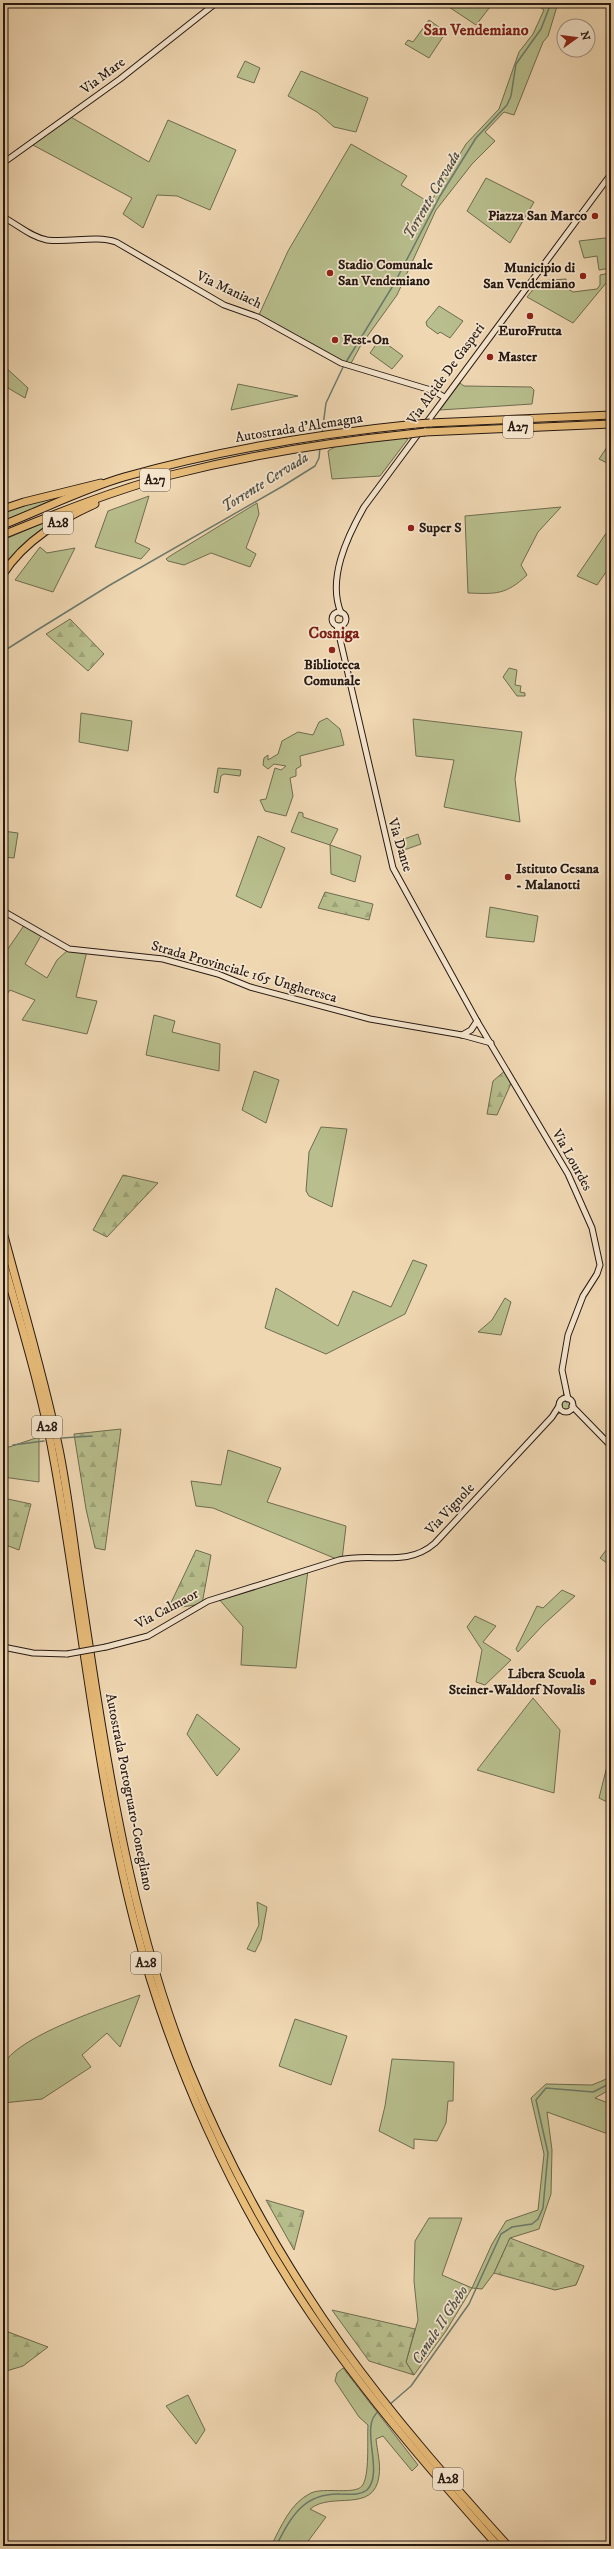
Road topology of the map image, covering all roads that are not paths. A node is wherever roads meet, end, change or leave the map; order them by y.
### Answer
1 (217, 3) edge
2 (227, 3) edge
3 (230, 3) edge
4 (3, 163) edge
5 (611, 174) edge
6 (3, 217) edge
7 (444, 397) junction
8 (611, 415) edge
9 (611, 424) edge
10 (123, 478) junction
11 (126, 490) junction
12 (3, 510) edge
13 (3, 525) edge
14 (3, 535) edge
15 (5, 569) edge
16 (3, 574) edge
17 (338, 606) junction
18 (341, 613) junction
19 (335, 614) junction
20 (340, 626) junction
21 (3, 911) edge
22 (477, 1020) junction
23 (462, 1035) junction
24 (491, 1043) junction
25 (3, 1232) edge
26 (3, 1261) edge
27 (41, 1387) junction
28 (566, 1399) junction
29 (559, 1406) junction
30 (568, 1409) junction
31 (552, 1417) junction
32 (611, 1446) edge
33 (339, 1560) joint
34 (3, 1647) edge
35 (385, 2409) junction
36 (498, 2546) edge
37 (508, 2546) edge

1 - 4 street, Via Mare
2 - 3 street
5 - 7 street, Via Alcide De Gasperi
6 - 7 street, Via Maniach
7 - 17 street, Via Alcide De Gasperi
8 - 10 highway, Autostrada d'Alemagna / A27, bridge
9 - 11 highway, Autostrada d'Alemagna / A27, bridge
10 - 12 highway, A27
10 - 13 highway, Autostrada d'Alemagna / A27
11 - 14 highway, Autostrada d'Alemagna / A27
11 - 15 highway, A28
15 - 16 highway, A28
17 - 18 street, Via Alcide De Gasperi
17 - 19 street, Via Alcide De Gasperi
18 - 19 street
18 - 20 street, Via Alcide De Gasperi
19 - 20 street
20 - 22 street, Via Dante
21 - 23 street, Strada Provinciale 165 Ungheresca
22 - 23 street
22 - 24 street, Via Dante
23 - 24 street, Strada Provinciale 165 Ungheresca
24 - 28 street, Via Lourdes
25 - 27 highway, Autostrada Portogruaro-Conegliano / A28
26 - 27 highway, Autostrada Portogruaro-Conegliano / A28
27 - 35 highway, Autostrada Portogruaro-Conegliano / A28
28 - 29 street, Via Vignole
28 - 30 street, Via Lourdes
29 - 30 street
29 - 31 street, Via Vignole
30 - 31 street, Via Vignole
30 - 32 street
31 - 33 street, Via Vignole
33 - 34 street, Via Calmaor, bridge
35 - 36 highway, Autostrada Portogruaro-Conegliano / A28
35 - 37 highway, Autostrada Portogruaro-Conegliano / A28

